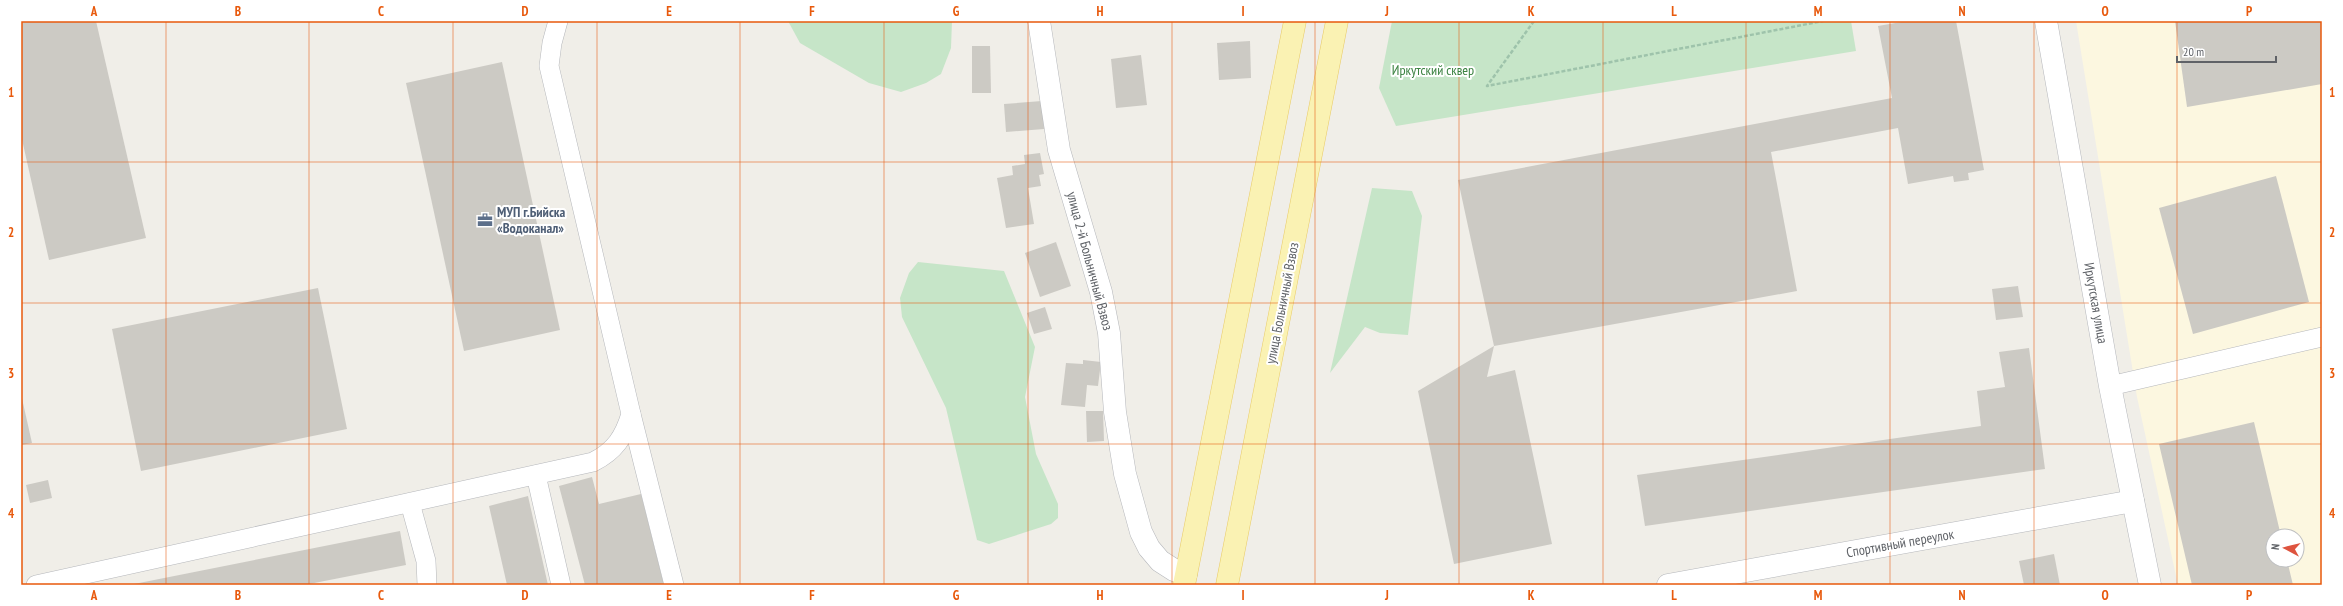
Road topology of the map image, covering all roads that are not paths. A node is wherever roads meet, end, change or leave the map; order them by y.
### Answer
1 (558, 21) edge
2 (1039, 21) edge
3 (1294, 21) edge
4 (1337, 21) edge
5 (2046, 21) edge
6 (2322, 337) edge
7 (2110, 386) junction
8 (631, 414) junction
9 (536, 475) junction
10 (2133, 501) junction
11 (410, 503) junction
12 (87, 579) edge
13 (1185, 580) edge
14 (36, 585) edge
15 (427, 585) edge
16 (561, 585) edge
17 (674, 585) edge
18 (1227, 585) edge
19 (1668, 585) edge
20 (2150, 585) edge

1 - 8 lane
2 - 13 street, улица 2-й Больничный Взвоз
3 - 13 main road
4 - 18 main road, улица Больничный Взвоз
5 - 7 street, Иркутская улица
6 - 7 lane
7 - 10 street, Иркутская улица
8 - 9 lane
8 - 17 lane
9 - 11 lane
9 - 16 lane
10 - 19 street, Спортивный переулок
10 - 20 street, Иркутская улица
11 - 12 lane
11 - 15 lane
12 - 14 lane

